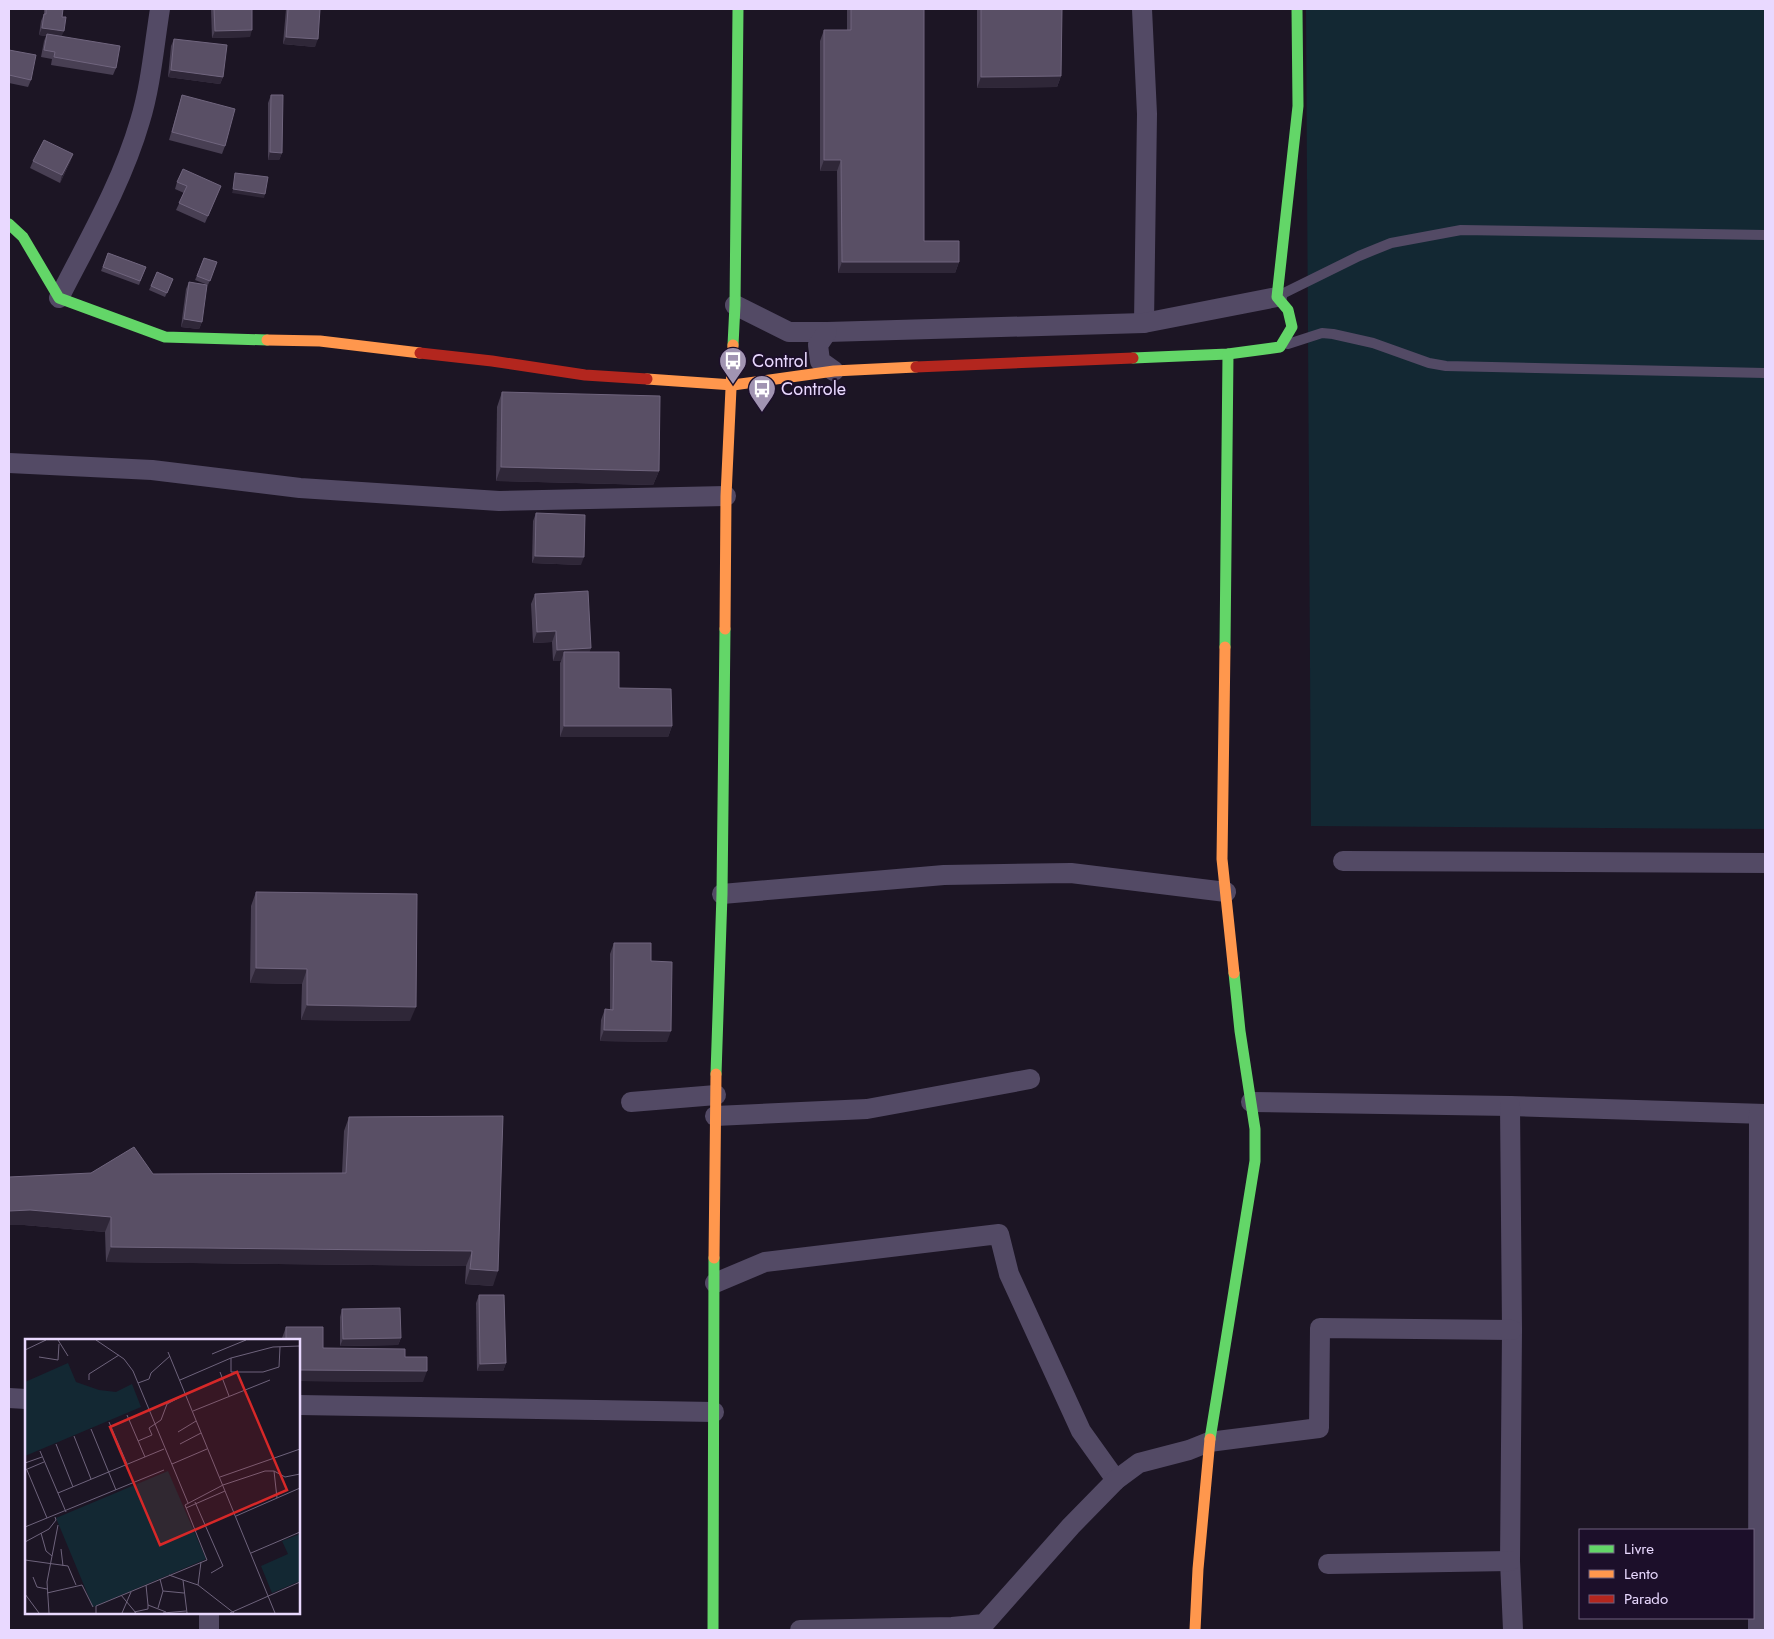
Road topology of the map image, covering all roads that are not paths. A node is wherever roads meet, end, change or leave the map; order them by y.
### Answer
1 (160, 9) edge
2 (738, 9) edge
3 (1142, 9) edge
4 (1297, 9) edge
5 (9, 224) edge
6 (1765, 235) edge
7 (1277, 297) junction
8 (59, 298) junction
9 (735, 305) junction
10 (1144, 323) junction
11 (827, 332) junction
12 (1280, 347) junction
13 (1228, 354) junction
14 (834, 371) junction
15 (1765, 372) edge
16 (732, 385) junction
17 (9, 463) edge
18 (726, 496) junction
19 (1342, 861) dead end
20 (1765, 863) edge
21 (1226, 892) junction
22 (722, 894) junction
23 (1030, 1079) dead end
24 (716, 1095) junction
25 (631, 1102) dead end
26 (1251, 1102) junction
27 (1510, 1106) junction
28 (1762, 1114) edge
29 (715, 1116) junction
30 (715, 1283) junction
31 (1512, 1330) junction
32 (9, 1398) edge
33 (25, 1399) edge
34 (300, 1405) edge
35 (714, 1412) junction
36 (1209, 1442) junction
37 (1116, 1480) junction
38 (1510, 1561) junction
39 (1328, 1564) dead end
40 (209, 1614) edge
41 (209, 1630) edge
42 (713, 1630) edge
43 (800, 1630) edge
44 (1195, 1630) edge
45 (1513, 1630) edge
46 (1758, 1630) edge

1 - 8 street
2 - 9 street
3 - 10 street
4 - 7 street
5 - 8 street
6 - 7 lane
7 - 10 street
7 - 12 street
8 - 16 street
9 - 11 street
9 - 16 street
10 - 11 street
11 - 14 street
12 - 13 street
12 - 15 lane
13 - 14 street
13 - 21 street
14 - 16 street
16 - 18 street
17 - 18 street
18 - 22 street
19 - 20 street
21 - 22 street
21 - 26 street
22 - 24 street
23 - 29 street
24 - 25 street
24 - 29 street
26 - 27 street
26 - 36 street
27 - 28 street
27 - 31 street
28 - 46 street
29 - 30 street
30 - 35 street
30 - 37 street
31 - 36 street
31 - 38 street
32 - 33 street
34 - 35 street
35 - 42 street
36 - 37 street
36 - 44 street
37 - 43 street
38 - 39 street
38 - 45 street
40 - 41 street

